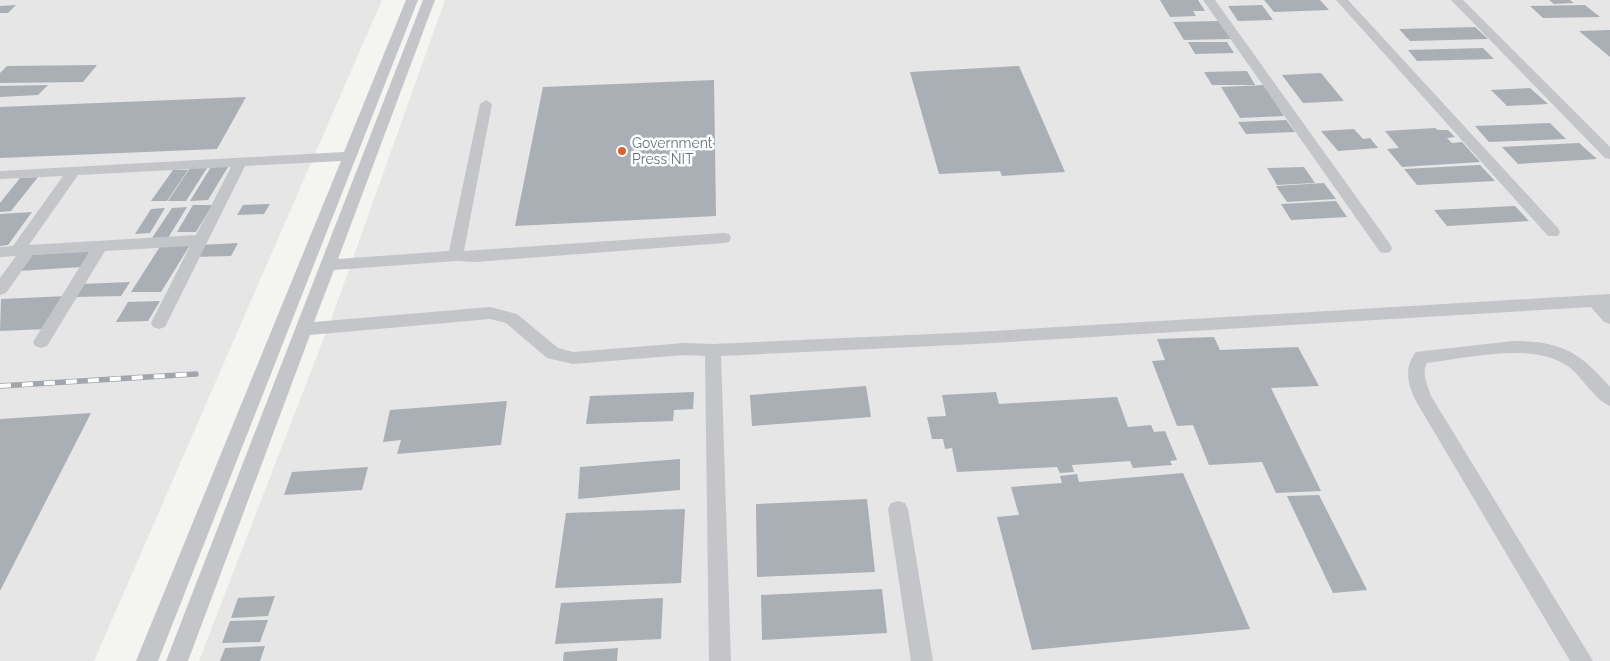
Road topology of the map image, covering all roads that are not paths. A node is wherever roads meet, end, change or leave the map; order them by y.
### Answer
1 (412, 0) edge
2 (429, 0) edge
3 (1209, 0) edge
4 (1342, 0) edge
5 (1457, 0) edge
6 (486, 104) dead end
7 (1610, 154) edge
8 (350, 156) junction
9 (240, 162) junction
10 (74, 171) junction
11 (0, 175) edge
12 (1553, 232) dead end
13 (724, 238) dead end
14 (200, 240) junction
15 (100, 246) junction
16 (1385, 248) dead end
17 (22, 251) junction
18 (0, 252) edge
19 (456, 256) junction
20 (328, 265) junction
21 (0, 289) edge
22 (1602, 300) edge
23 (1610, 318) edge
24 (159, 323) dead end
25 (304, 329) junction
26 (41, 342) dead end
27 (713, 350) junction
28 (1610, 399) edge
29 (898, 509) dead end
30 (148, 661) edge
31 (177, 661) edge
32 (720, 661) edge
33 (922, 661) edge
34 (1582, 661) edge

1 - 8 street
2 - 20 street
3 - 16 street
4 - 12 street
5 - 7 street
6 - 19 street
8 - 9 street
8 - 30 street
9 - 10 street
9 - 14 street
10 - 11 street
10 - 17 street
13 - 19 street
14 - 15 street
14 - 24 street
15 - 17 street
15 - 26 street
17 - 18 street
17 - 21 lane
19 - 20 street
20 - 25 street
22 - 23 street
22 - 27 street
25 - 27 street
25 - 31 street
27 - 32 street
28 - 34 street
29 - 33 street

